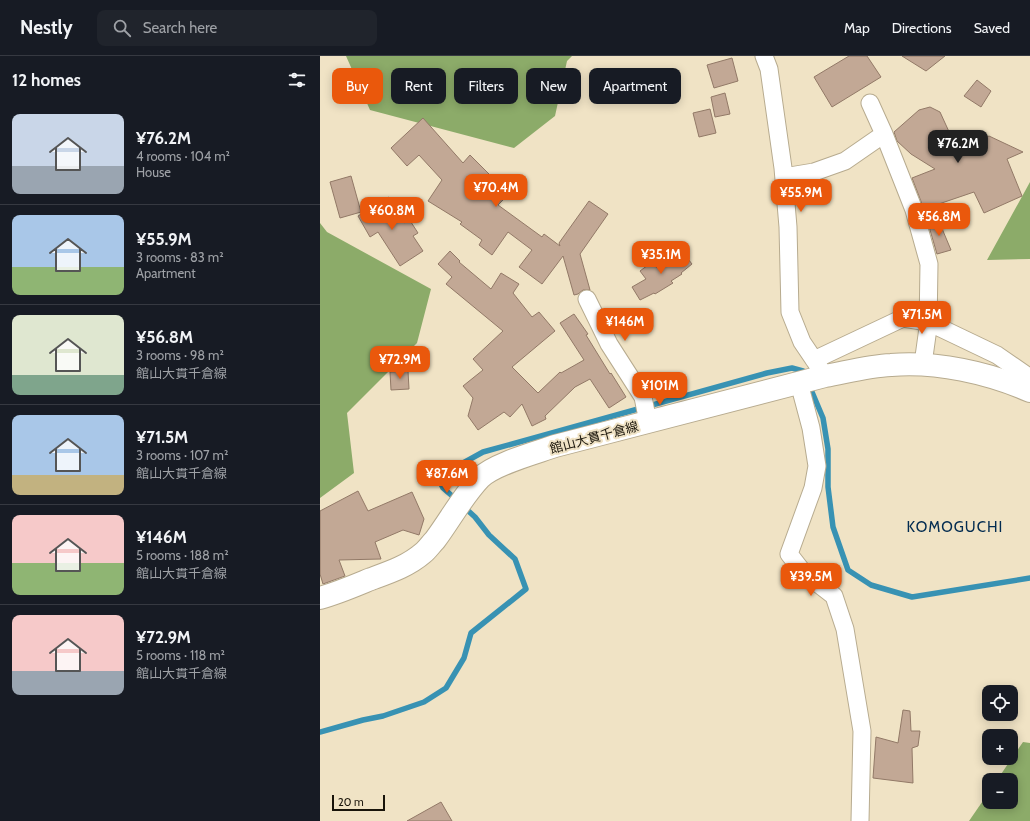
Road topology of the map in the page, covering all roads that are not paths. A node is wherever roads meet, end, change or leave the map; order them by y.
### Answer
1 (764, 56) edge
2 (870, 103) dead end
3 (884, 134) junction
4 (784, 177) junction
5 (587, 299) dead end
6 (928, 322) junction
7 (923, 364) junction
8 (819, 368) junction
9 (1030, 381) edge
10 (799, 383) junction
11 (1030, 391) edge
12 (648, 422) junction
13 (320, 598) edge
14 (860, 821) edge

1 - 4 street
2 - 3 street
3 - 4 street
3 - 6 street
4 - 8 street
5 - 12 street
6 - 7 street
6 - 8 street
6 - 9 street
7 - 8 main road, 館山大貫千倉線
7 - 11 main road, 館山大貫千倉線
8 - 10 main road, 館山大貫千倉線
10 - 12 main road, 館山大貫千倉線
10 - 14 street
12 - 13 main road, 館山大貫千倉線

